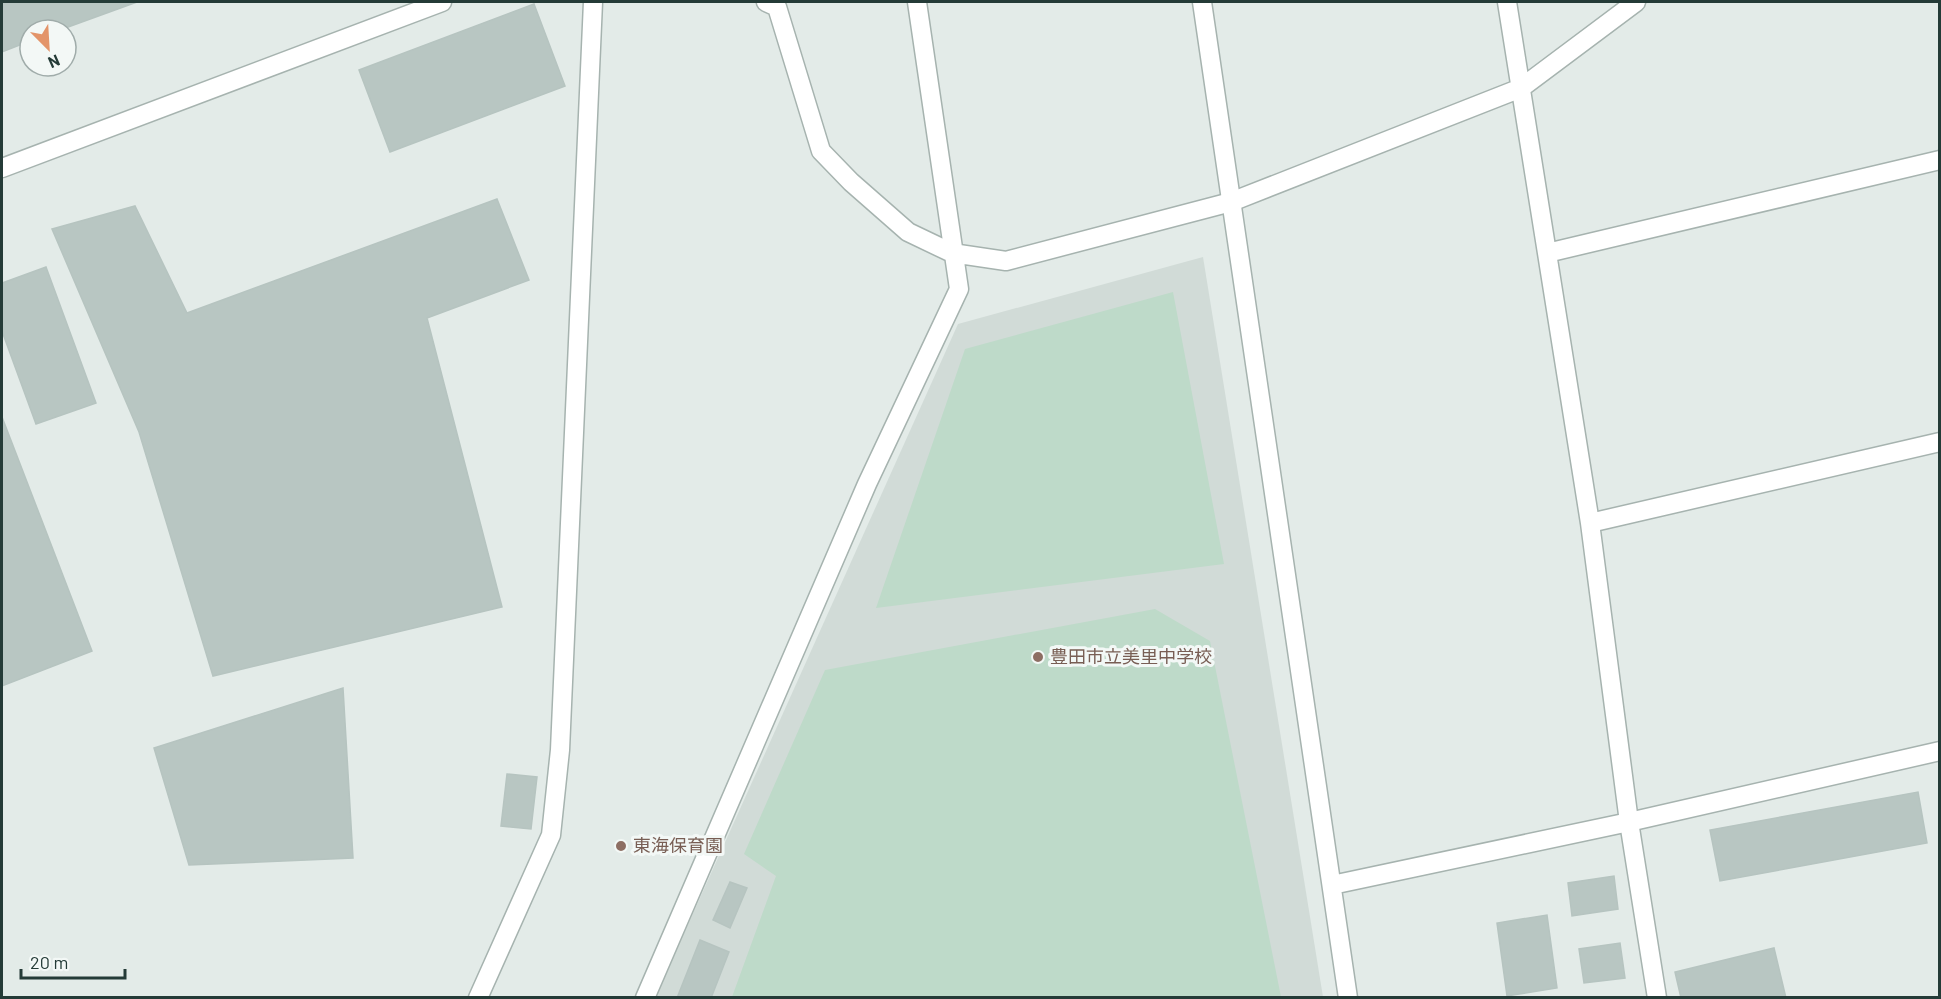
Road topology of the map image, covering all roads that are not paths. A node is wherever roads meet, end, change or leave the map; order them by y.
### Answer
1 (442, 2) edge
2 (592, 2) edge
3 (766, 2) edge
4 (917, 2) edge
5 (1202, 2) edge
6 (1507, 2) edge
7 (1636, 2) edge
8 (1521, 88) junction
9 (1940, 160) edge
10 (2, 168) edge
11 (1231, 202) junction
12 (952, 253) junction
13 (1547, 253) junction
14 (1940, 442) edge
15 (1590, 523) junction
16 (1940, 751) edge
17 (1629, 822) junction
18 (1332, 885) junction
19 (478, 998) edge
20 (645, 998) edge
21 (1348, 998) edge
22 (1657, 998) edge

1 - 10 street
2 - 19 street
3 - 12 street
4 - 12 street
5 - 11 street
6 - 8 street
7 - 8 street
8 - 11 street
8 - 13 street
9 - 13 street
11 - 12 street
11 - 18 street
12 - 20 street
13 - 15 street
14 - 15 street
15 - 17 street
16 - 17 street
17 - 18 street
17 - 22 street
18 - 21 street

